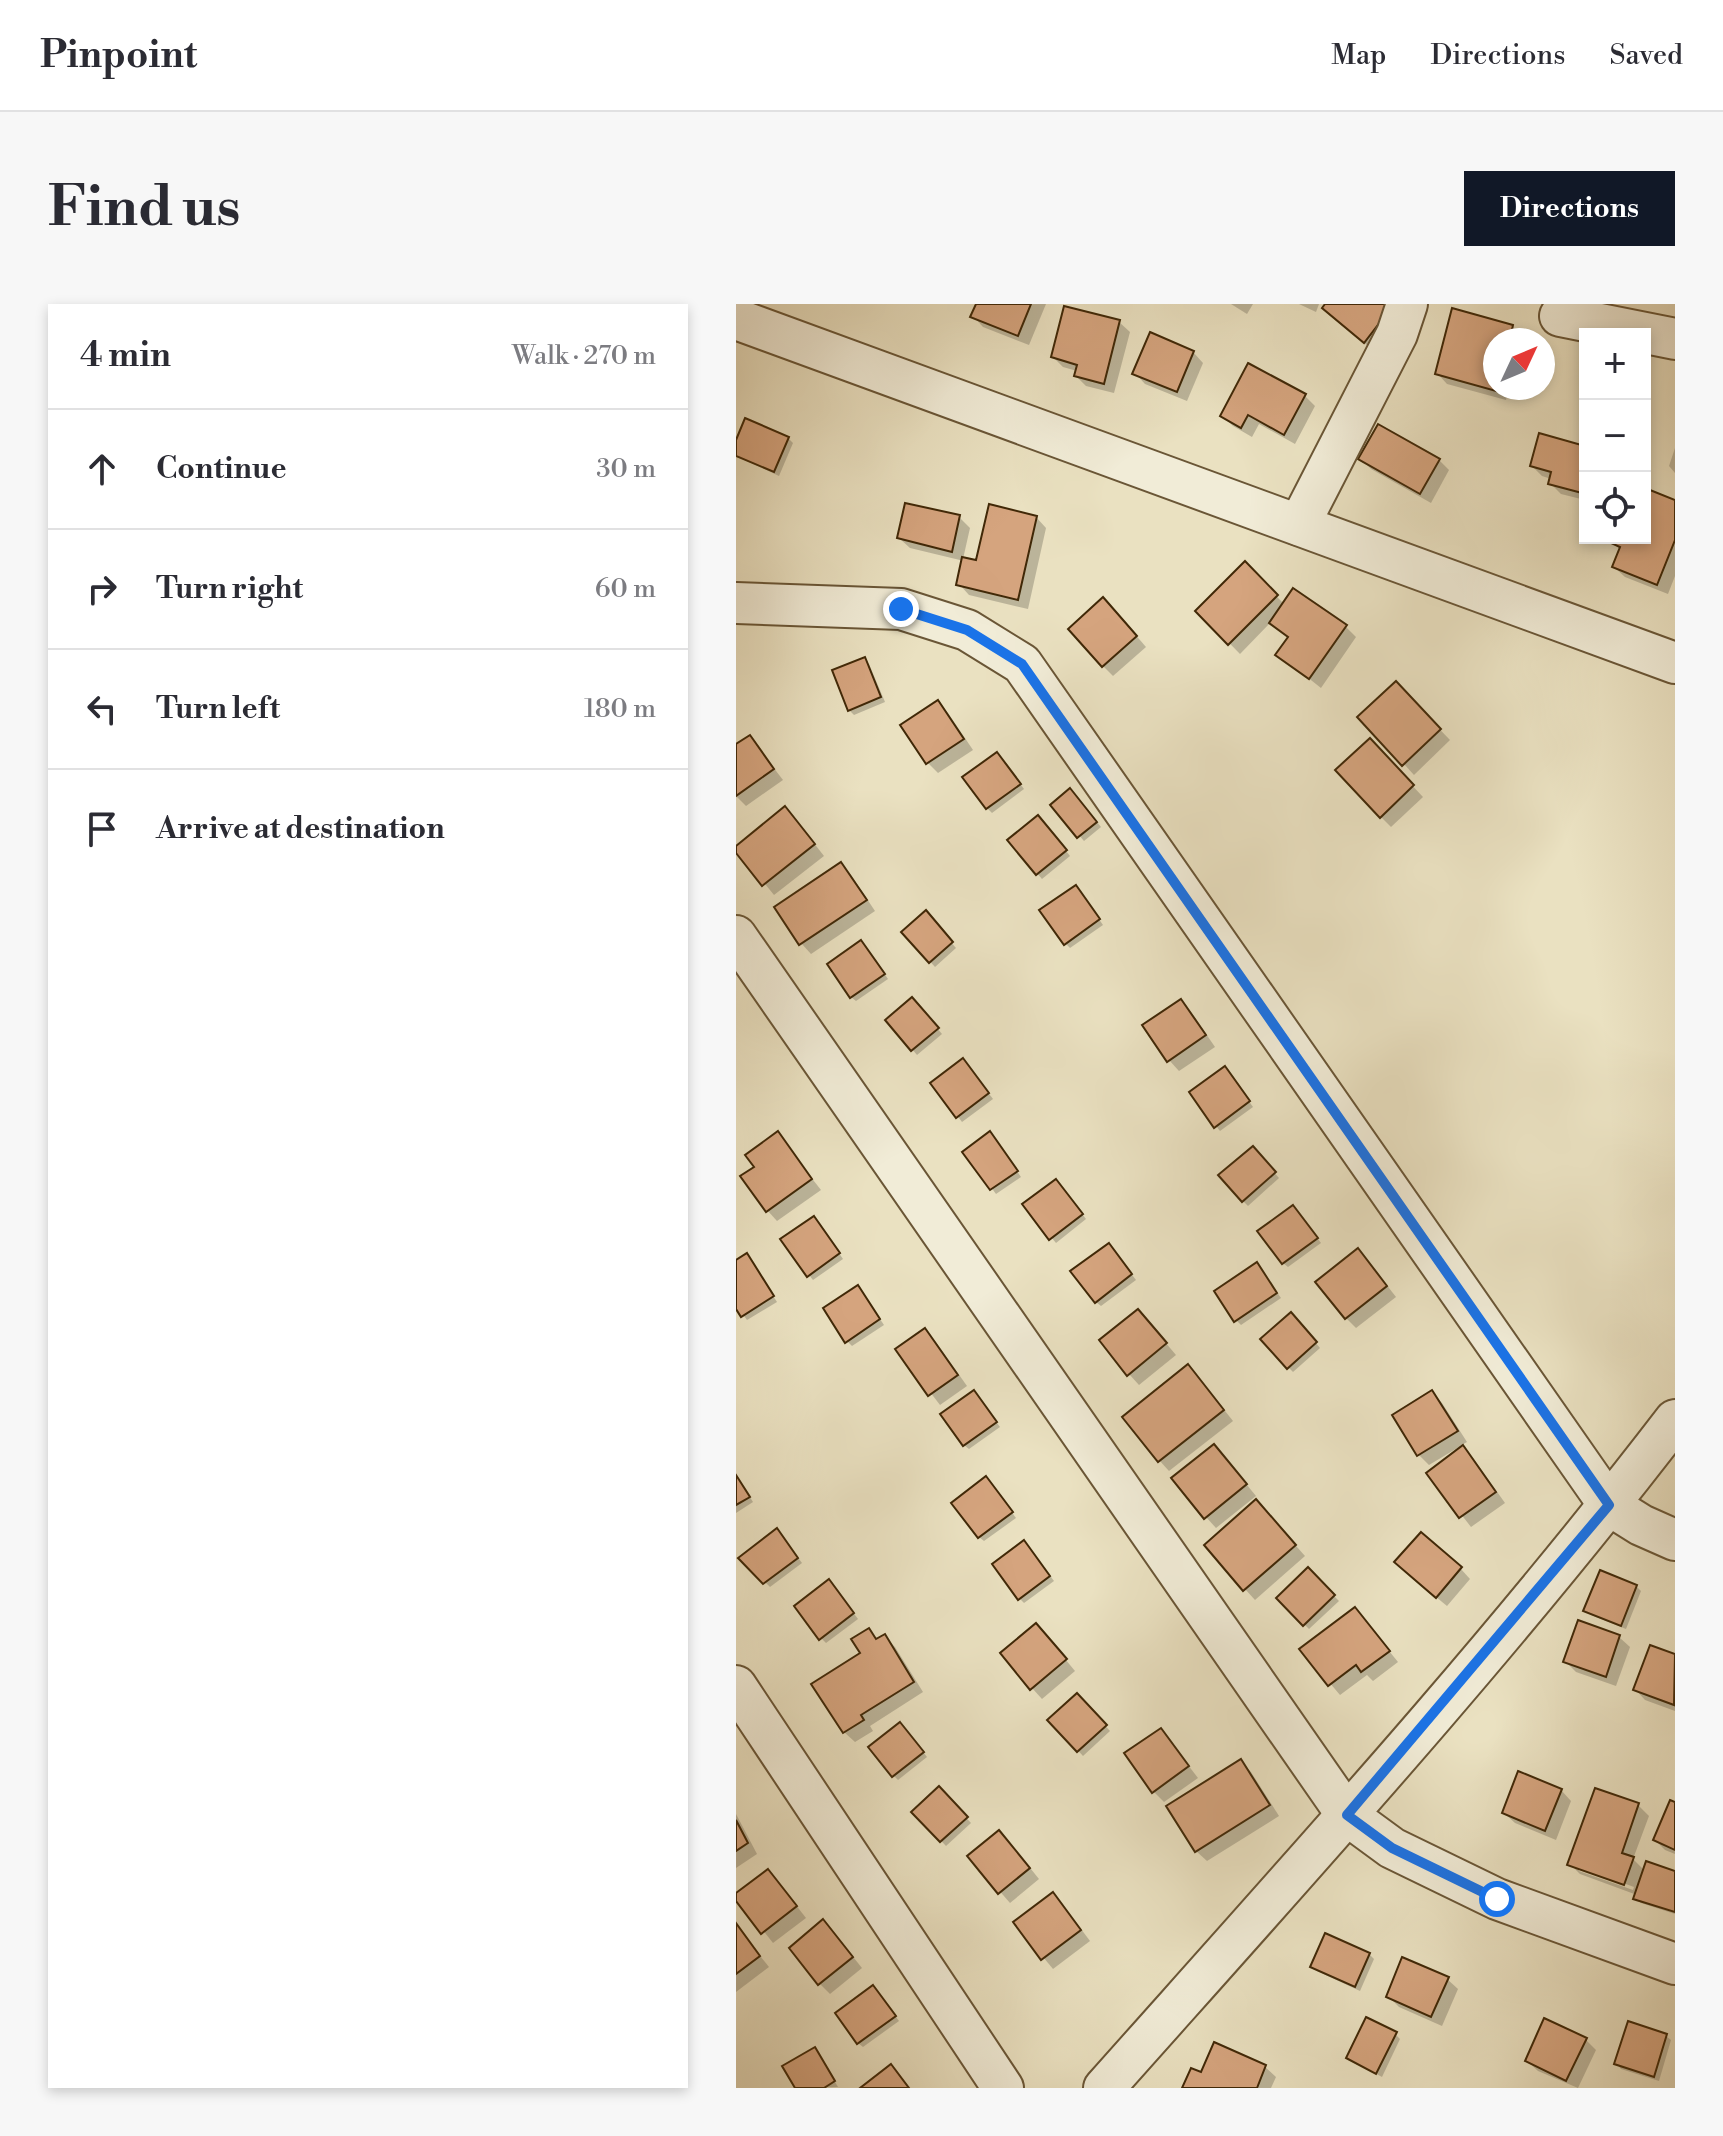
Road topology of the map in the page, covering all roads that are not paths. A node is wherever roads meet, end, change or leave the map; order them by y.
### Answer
1 (1407, 304) edge
2 (1560, 316) dead end
3 (736, 319) edge
4 (1675, 339) edge
5 (1299, 525) junction
6 (736, 603) edge
7 (1675, 663) edge
8 (736, 936) edge
9 (1675, 1420) edge
10 (1609, 1505) junction
11 (1675, 1540) edge
12 (736, 1686) edge
13 (1347, 1815) junction
14 (1675, 1964) edge
15 (1003, 2088) edge
16 (1104, 2088) edge

1 - 5 street
2 - 4 street
3 - 5 street
5 - 7 street
6 - 10 street
8 - 13 street
9 - 10 street
10 - 11 street
10 - 13 street
12 - 15 street
13 - 14 street
13 - 16 street

